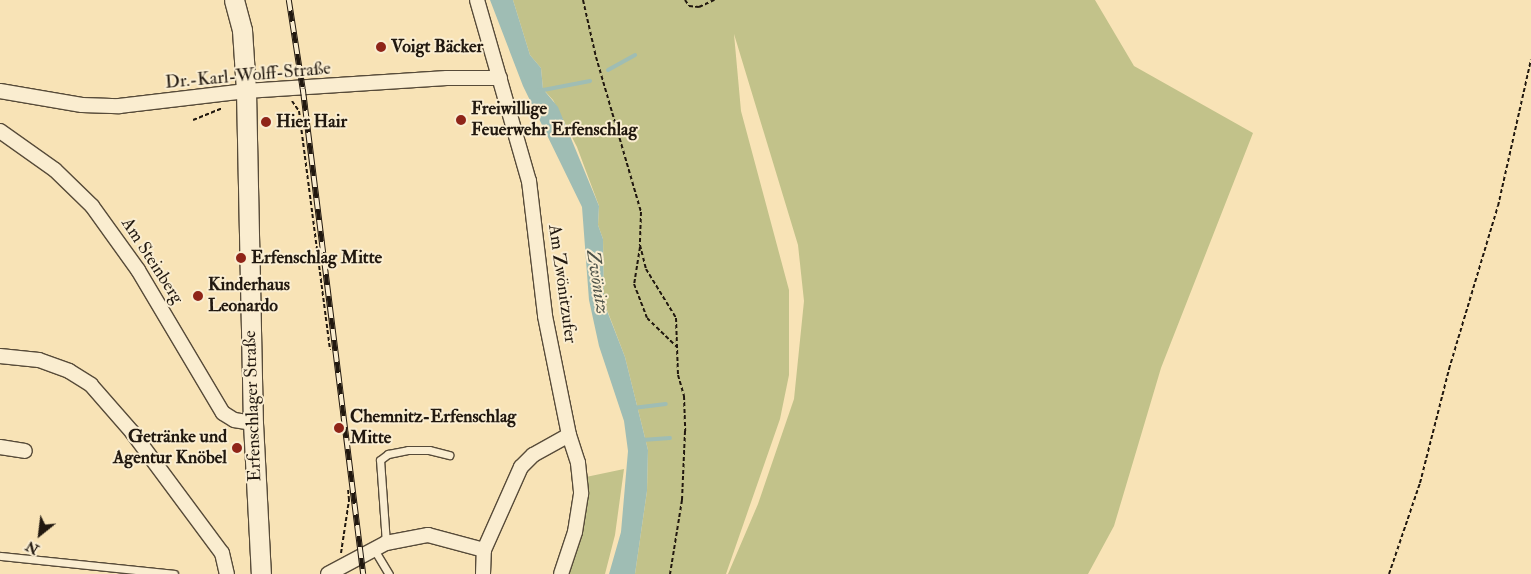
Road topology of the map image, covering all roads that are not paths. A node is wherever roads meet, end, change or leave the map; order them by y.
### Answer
1 (234, 0) edge
2 (476, 0) edge
3 (500, 78) junction
4 (0, 91) edge
5 (246, 91) junction
6 (0, 131) edge
7 (0, 356) edge
8 (253, 423) junction
9 (569, 435) junction
10 (0, 447) edge
11 (25, 451) dead end
12 (449, 455) dead end
13 (381, 547) junction
14 (484, 550) junction
15 (0, 556) edge
16 (333, 572) edge
17 (174, 574) edge
18 (227, 574) edge
19 (261, 574) edge
20 (389, 574) edge
21 (483, 574) edge
22 (561, 574) edge

1 - 5 main road, Erfenschlager Straße
2 - 3 street, Am Zwönitzufer
3 - 5 street, Dr.-Karl-Wolff-Straße
3 - 9 street, Am Zwönitzufer
4 - 5 street, Dr.-Karl-Wolff-Straße
5 - 8 main road, Erfenschlager Straße
6 - 8 street, Am Steinberg
7 - 18 street
8 - 19 main road, Erfenschlager Straße
9 - 14 street
9 - 22 street, Am Zwönitzufer
10 - 11 street
12 - 13 lane
13 - 14 street
13 - 16 street
13 - 20 lane
14 - 21 street
15 - 17 lane

